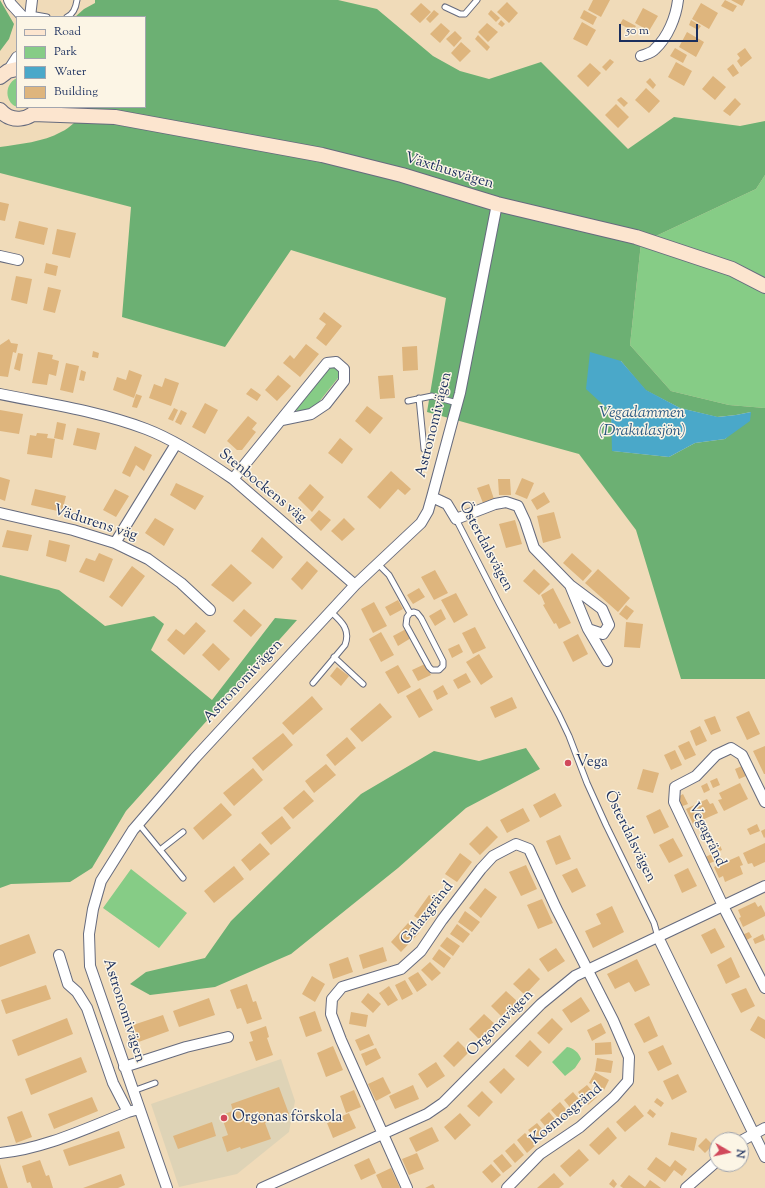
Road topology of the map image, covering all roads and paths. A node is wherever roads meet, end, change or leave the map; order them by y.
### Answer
1 (9, 0) edge
2 (32, 0) edge
3 (77, 0) edge
4 (477, 0) edge
5 (678, 0) edge
6 (445, 6) dead end
7 (28, 16) edge
8 (70, 16) edge
9 (641, 56) dead end
10 (16, 59) edge
11 (8, 72) edge
12 (91, 108) edge
13 (0, 110) edge
14 (36, 110) edge
15 (115, 117) junction
16 (497, 204) junction
17 (0, 256) edge
18 (18, 260) dead end
19 (765, 286) edge
20 (0, 394) edge
21 (419, 398) junction
22 (408, 401) dead end
23 (458, 403) junction
24 (282, 420) junction
25 (176, 444) junction
26 (424, 449) dead end
27 (233, 479) junction
28 (432, 497) junction
29 (0, 513) edge
30 (456, 519) junction
31 (116, 543) junction
32 (377, 563) junction
33 (355, 584) junction
34 (570, 585) junction
35 (210, 610) dead end
36 (330, 612) junction
37 (410, 613) junction
38 (588, 629) junction
39 (334, 657) junction
40 (607, 661) dead end
41 (313, 682) dead end
42 (363, 684) dead end
43 (765, 802) edge
44 (138, 823) junction
45 (183, 832) dead end
46 (160, 850) junction
47 (183, 878) dead end
48 (765, 886) edge
49 (723, 906) junction
50 (658, 937) junction
51 (59, 955) dead end
52 (587, 970) junction
53 (765, 988) edge
54 (228, 1037) dead end
55 (124, 1066) junction
56 (155, 1083) dead end
57 (133, 1091) junction
58 (139, 1109) junction
59 (128, 1112) junction
60 (765, 1128) edge
61 (383, 1134) junction
62 (753, 1134) junction
63 (749, 1136) edge
64 (0, 1153) edge
65 (765, 1157) edge
66 (709, 1168) edge
67 (690, 1186) edge
68 (167, 1188) edge
69 (262, 1188) edge
70 (407, 1188) edge
71 (507, 1188) edge

1 - 7 street
2 - 7 street
3 - 8 lane
4 - 6 lane
5 - 9 street
10 - 11 street
12 - 15 street, Växthusvägen
13 - 14 street, Växthusvägen
14 - 15 street, Växthusvägen
15 - 16 street, Växthusvägen
16 - 19 street, Växthusvägen
16 - 23 street, Astronomivägen
17 - 18 street
20 - 25 street, Stenbockens väg
21 - 22 lane
21 - 23 lane
21 - 26 lane
23 - 28 street, Astronomivägen
24 - 24 street
24 - 27 street
25 - 27 street, Stenbockens väg
25 - 31 street
27 - 33 street, Stenbockens väg
28 - 30 street, Österdalsvägen
28 - 32 street, Astronomivägen
29 - 31 street, Vädurens väg
30 - 34 street
30 - 50 lane, Österdalsvägen
31 - 35 street, Vädurens väg
32 - 33 street, Astronomivägen
32 - 37 lane
33 - 36 street, Astronomivägen
34 - 38 street
34 - 38 street
36 - 39 lane
36 - 44 street, Astronomivägen
37 - 37 lane
38 - 40 street
39 - 41 lane
39 - 42 lane
43 - 49 street, Vegagränd
44 - 46 lane
44 - 55 street, Astronomivägen
45 - 46 lane
46 - 47 lane
48 - 49 street, Orgonavägen
49 - 50 street, Orgonavägen
49 - 53 street
50 - 52 street, Orgonavägen
50 - 62 street, Österdalsvägen
51 - 59 street
52 - 61 street, Orgonavägen
52 - 61 street, Galaxgränd
52 - 71 street, Kosmosgränd
54 - 55 street
55 - 57 street, Astronomivägen
56 - 57 lane
57 - 58 street, Astronomivägen
58 - 59 street
58 - 68 street, Astronomivägen
59 - 64 street
60 - 62 street
61 - 69 street, Orgonavägen
61 - 70 street
62 - 63 street
62 - 65 street, Österdalsvägen
66 - 67 street

